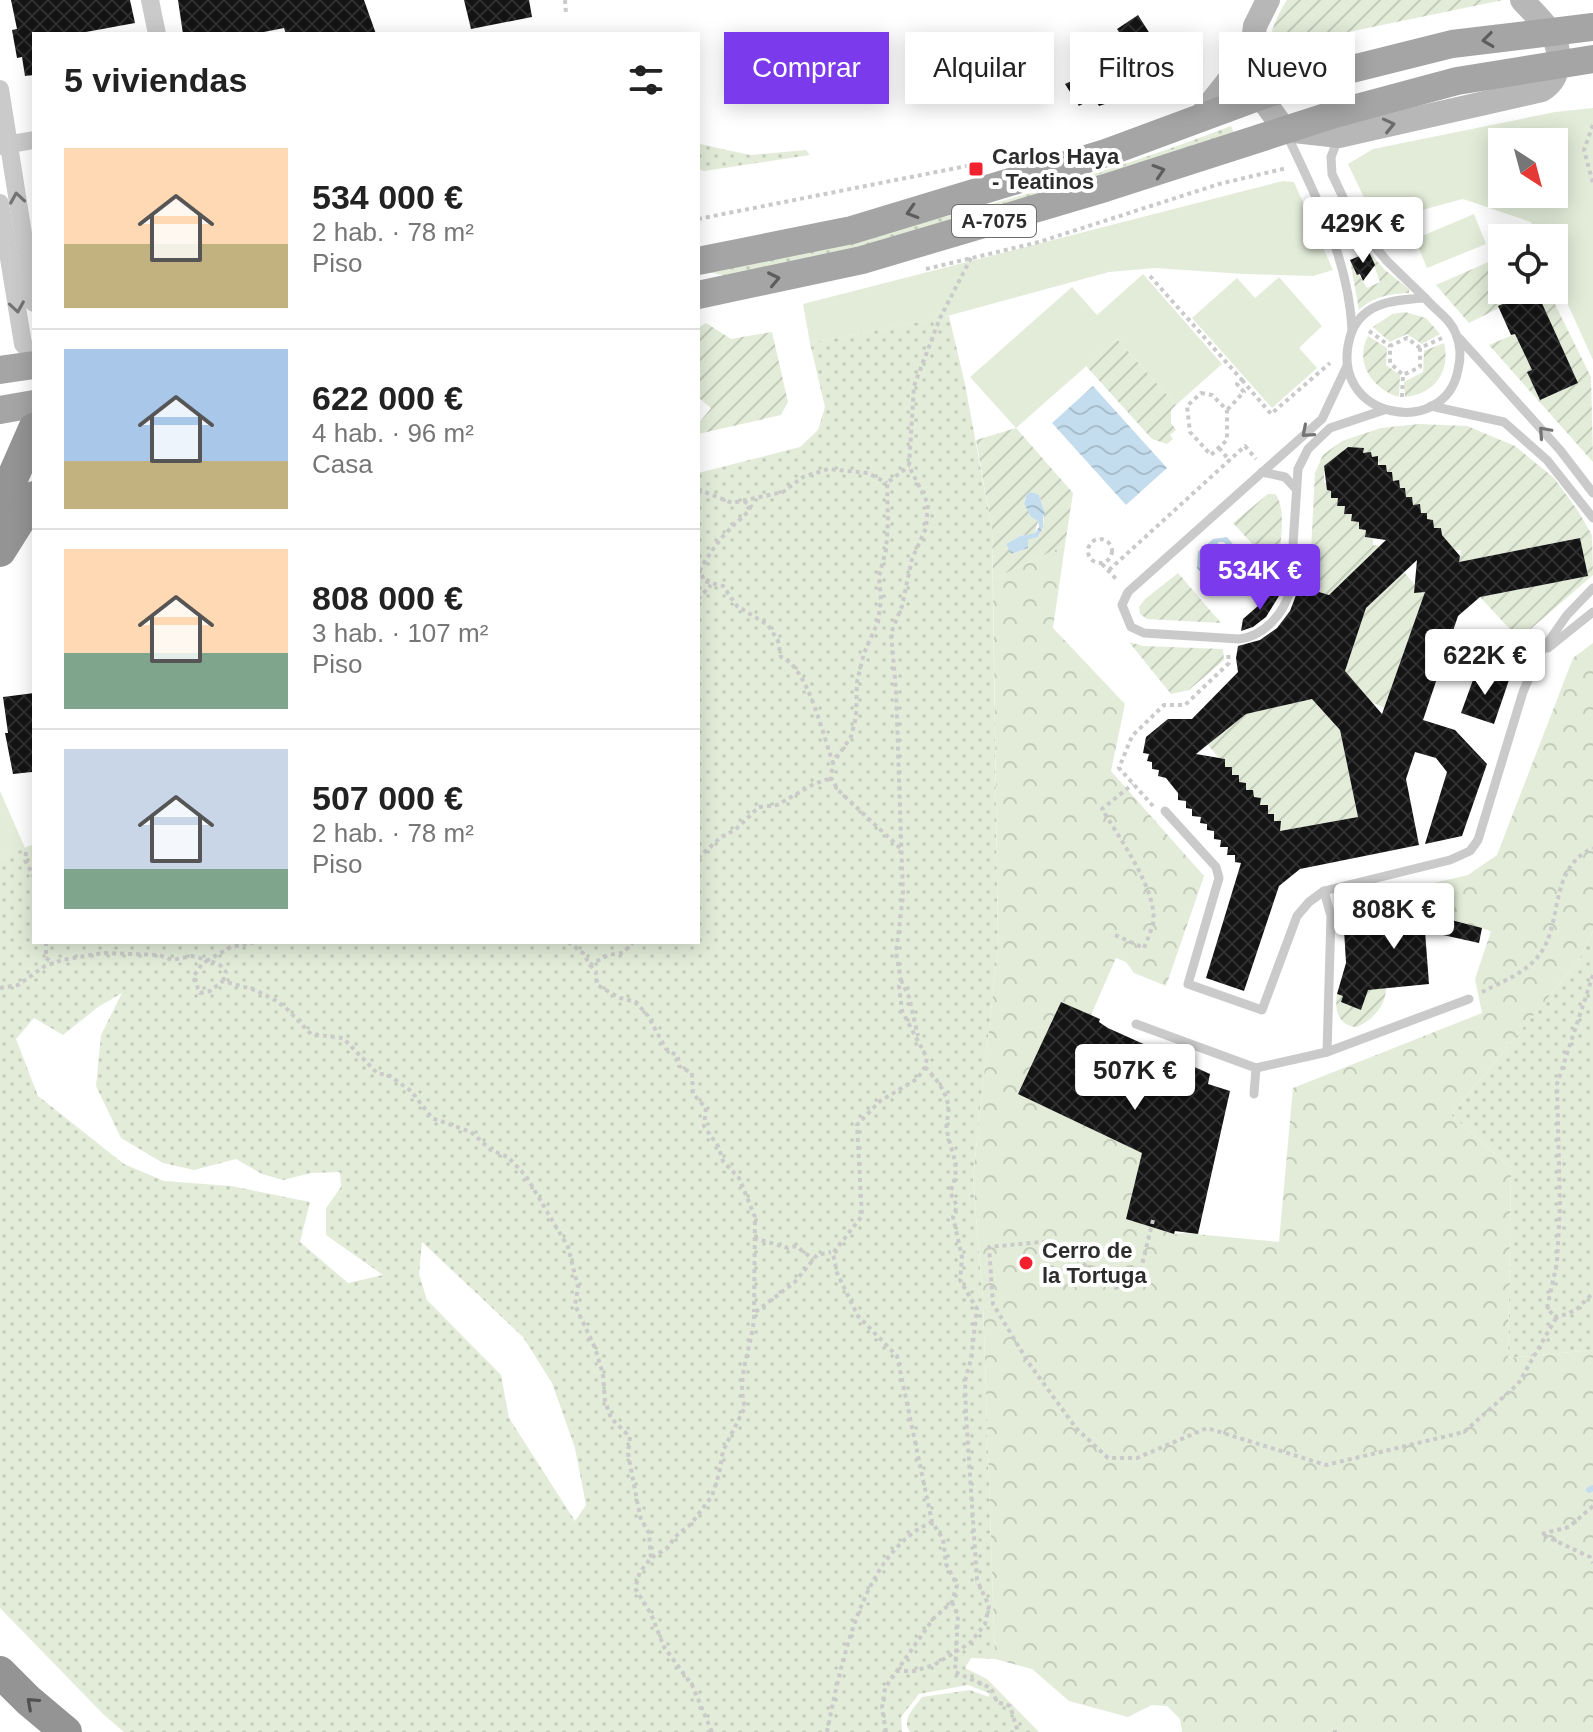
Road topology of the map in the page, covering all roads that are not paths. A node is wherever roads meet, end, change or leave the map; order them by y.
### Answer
1 (150, 0) edge
2 (1268, 0) edge
3 (1522, 0) edge
4 (1593, 27) edge
5 (157, 32) edge
6 (1254, 32) edge
7 (1552, 32) junction
8 (1593, 59) edge
9 (1558, 63) junction
10 (1355, 68) edge
11 (0, 89) edge
12 (1219, 93) edge
13 (1238, 104) edge
14 (1266, 104) edge
15 (1199, 118) junction
16 (1285, 130) junction
17 (1339, 136) junction
18 (32, 140) edge
19 (4, 145) edge
20 (0, 203) edge
21 (700, 261) edge
22 (32, 292) edge
23 (700, 295) edge
24 (1425, 298) junction
25 (1352, 331) junction
26 (1456, 334) junction
27 (32, 359) edge
28 (32, 361) edge
29 (1347, 366) junction
30 (0, 370) edge
31 (32, 404) edge
32 (1431, 406) junction
33 (0, 410) edge
34 (1384, 410) junction
35 (32, 434) edge
36 (1264, 471) junction
37 (1296, 489) junction
38 (1593, 493) edge
39 (32, 500) edge
40 (0, 506) edge
41 (1593, 518) edge
42 (0, 551) edge
43 (1593, 588) edge
44 (1593, 612) edge
45 (1539, 655) junction
46 (1165, 811) road end
47 (1324, 891) junction
48 (1469, 999) road end
49 (1136, 1024) dead end
50 (1327, 1052) junction
51 (1256, 1068) junction
52 (1254, 1094) dead end
53 (0, 1672) edge
54 (66, 1732) edge

1 - 5 street
2 - 6 main road
3 - 7 main road
4 - 7 main road, A-7075
7 - 9 main road
7 -> 10 main road, A-7075
8 - 9 main road, A-7075
9 - 16 main road, A-7075
17 -> 9 main road
11 - 19 street
12 - 15 main road
13 - 15 main road, A-7075
14 - 16 main road
15 -> 21 main road, A-7075
16 - 17 main road
23 -> 16 main road, A-7075
16 - 25 lane
17 - 24 lane
18 - 19 street
22 -> 19 street
20 -> 27 street
24 - 25 lane
24 - 26 lane
25 - 29 lane
26 - 32 lane
38 -> 26 lane
28 - 30 main road
29 - 34 lane
29 -> 36 lane
31 - 33 main road
32 - 34 lane
32 - 41 lane
34 - 37 lane
35 - 40 highway
36 - 37 lane
36 - 37 lane
39 - 42 highway
43 - 45 lane
44 - 45 lane
45 - 47 lane
46 - 47 lane
47 - 50 lane
48 - 50 lane
49 - 51 lane
50 - 51 lane
51 - 52 lane
54 -> 53 highway

